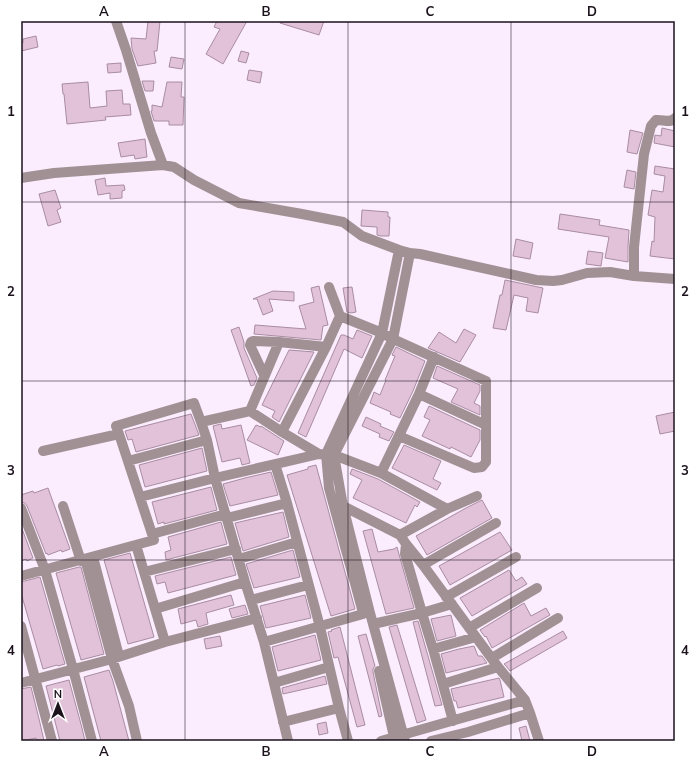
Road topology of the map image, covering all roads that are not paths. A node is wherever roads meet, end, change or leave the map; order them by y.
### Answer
1 (116, 21) edge
2 (675, 118) edge
3 (163, 165) junction
4 (21, 178) edge
5 (399, 250) junction
6 (410, 253) junction
7 (634, 276) junction
8 (675, 279) edge
9 (329, 287) dead end
10 (340, 316) junction
11 (382, 333) junction
12 (393, 339) junction
13 (278, 342) junction
14 (326, 347) junction
15 (434, 357) junction
16 (264, 375) junction
17 (419, 394) junction
18 (250, 411) junction
19 (201, 422) junction
20 (486, 425) junction
21 (282, 432) junction
22 (119, 434) junction
23 (399, 436) junction
24 (207, 440) junction
25 (43, 451) dead end
26 (326, 455) junction
27 (128, 461) junction
28 (275, 464) junction
29 (382, 473) junction
30 (216, 478) junction
31 (477, 496) dead end
32 (140, 497) junction
33 (287, 503) junction
34 (63, 506) dead end
35 (343, 506) junction
36 (21, 508) edge
37 (447, 509) junction
38 (226, 516) junction
39 (496, 523) dead end
40 (152, 534) junction
41 (400, 535) junction
42 (297, 542) junction
43 (406, 544) junction
44 (136, 545) junction
45 (237, 554) junction
46 (516, 557) dead end
47 (86, 559) junction
48 (423, 565) junction
49 (45, 570) junction
50 (144, 572) junction
51 (21, 576) edge
52 (245, 582) junction
53 (308, 585) junction
54 (537, 588) dead end
55 (251, 600) junction
56 (449, 601) junction
57 (155, 609) junction
58 (363, 614) junction
59 (422, 614) junction
60 (257, 618) junction
61 (558, 618) dead end
62 (373, 624) junction
63 (21, 626) edge
64 (320, 627) junction
65 (469, 628) junction
66 (476, 637) junction
67 (164, 642) junction
68 (264, 642) junction
69 (433, 650) junction
70 (115, 658) junction
71 (492, 658) junction
72 (329, 667) junction
73 (498, 667) junction
74 (73, 668) junction
75 (35, 679) junction
76 (21, 683) edge
77 (274, 683) junction
78 (443, 684) junction
79 (525, 700) junction
80 (339, 708) junction
81 (530, 713) junction
82 (452, 721) junction
83 (283, 722) junction
84 (401, 737) edge
85 (447, 739) edge
86 (51, 741) edge
87 (92, 741) edge
88 (137, 741) edge
89 (288, 741) edge
90 (348, 741) edge
91 (381, 741) edge
92 (431, 741) edge
93 (539, 741) edge

1 - 3 street
2 - 7 street
3 - 4 street
3 - 5 street
5 - 6 street
5 - 11 street
6 - 7 street
6 - 12 street
7 - 8 street
9 - 10 street
10 - 11 street
10 - 14 street
11 - 12 street
11 - 26 street
12 - 15 street
12 - 26 street
13 - 14 street
13 - 16 street
13 - 16 street
14 - 21 street
15 - 17 street
15 - 20 street
16 - 18 street
17 - 20 street
17 - 23 street
18 - 19 street
18 - 21 street
19 - 22 street
19 - 24 street
20 - 23 street
21 - 26 street
22 - 25 street
22 - 27 street
23 - 29 street
24 - 27 street
24 - 30 street
26 - 28 street
26 - 29 street
26 - 35 street
26 - 58 street
27 - 32 street
28 - 30 street
28 - 33 street
29 - 37 street
30 - 32 street
30 - 38 street
31 - 37 street
32 - 40 street
33 - 38 street
33 - 42 street
34 - 47 street
35 - 41 street
35 - 62 street
36 - 49 street
37 - 41 street
38 - 40 street
38 - 45 street
39 - 48 street
40 - 44 street
41 - 43 street
42 - 45 street
42 - 53 street
43 - 48 street
43 - 59 street
44 - 47 street
44 - 50 street
45 - 50 street
45 - 52 street
46 - 56 street
47 - 49 street
47 - 70 street
48 - 56 street
49 - 51 street
49 - 74 street
50 - 57 street
52 - 55 street
52 - 57 street
53 - 55 street
53 - 64 street
54 - 65 street
55 - 60 street
56 - 59 street
56 - 65 street
57 - 67 street
58 - 64 street
58 - 84 street
59 - 62 street
59 - 69 street
60 - 67 street
60 - 68 street
61 - 71 street
62 - 84 street
63 - 75 street
64 - 68 street
64 - 72 street
65 - 66 street
66 - 69 street
66 - 71 street
67 - 70 street
68 - 77 street
69 - 78 street
70 - 74 street
70 - 88 street
71 - 73 street
72 - 77 street
72 - 80 street
73 - 78 street
73 - 79 street
74 - 75 street
74 - 87 street
75 - 76 street
75 - 86 street
77 - 83 street
78 - 82 street
79 - 81 street
79 - 82 street
80 - 83 street
80 - 90 street
81 - 85 street
81 - 93 street
82 - 84 street
83 - 89 street
84 - 91 street
85 - 92 street

